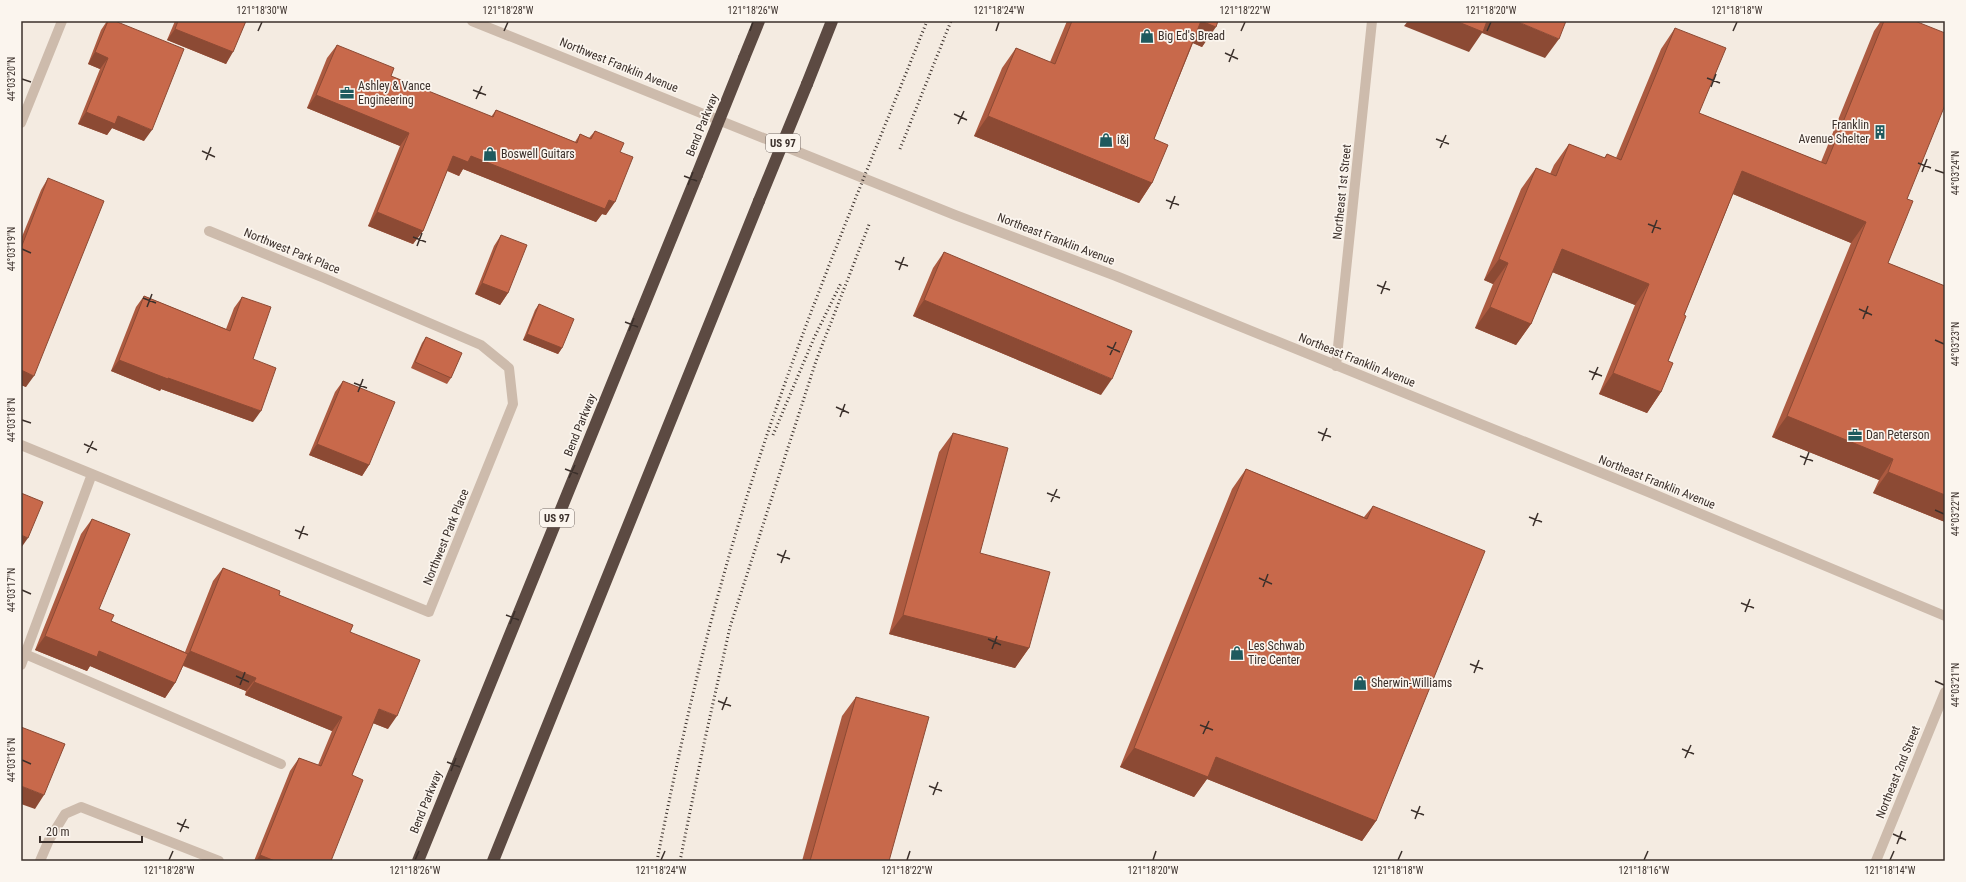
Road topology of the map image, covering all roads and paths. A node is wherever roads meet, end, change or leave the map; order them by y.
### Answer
1 (62, 21) edge
2 (472, 21) edge
3 (759, 21) edge
4 (832, 21) edge
5 (1372, 21) edge
6 (21, 123) edge
7 (757, 134) joint
8 (209, 231) dead end
9 (1336, 366) junction
10 (21, 445) edge
11 (92, 474) junction
12 (1945, 616) edge
13 (25, 654) junction
14 (21, 665) edge
15 (1945, 692) edge
16 (281, 764) dead end
17 (40, 861) edge
18 (219, 861) edge
19 (418, 861) edge
20 (493, 861) edge
21 (1876, 861) edge

1 - 6 street
2 - 7 street, Northwest Franklin Avenue
3 - 19 highway, Bend Parkway / US 97, bridge
4 - 20 highway, US 97, bridge
5 - 9 street, Northeast 1st Street
7 - 9 street, Northeast Franklin Avenue
8 - 11 street, Northwest Park Place
9 - 12 street, Northeast Franklin Avenue
10 - 11 street, Northwest Park Place
11 - 13 street
13 - 14 street
13 - 16 street
15 - 21 street, Northeast 2nd Street
17 - 18 street

